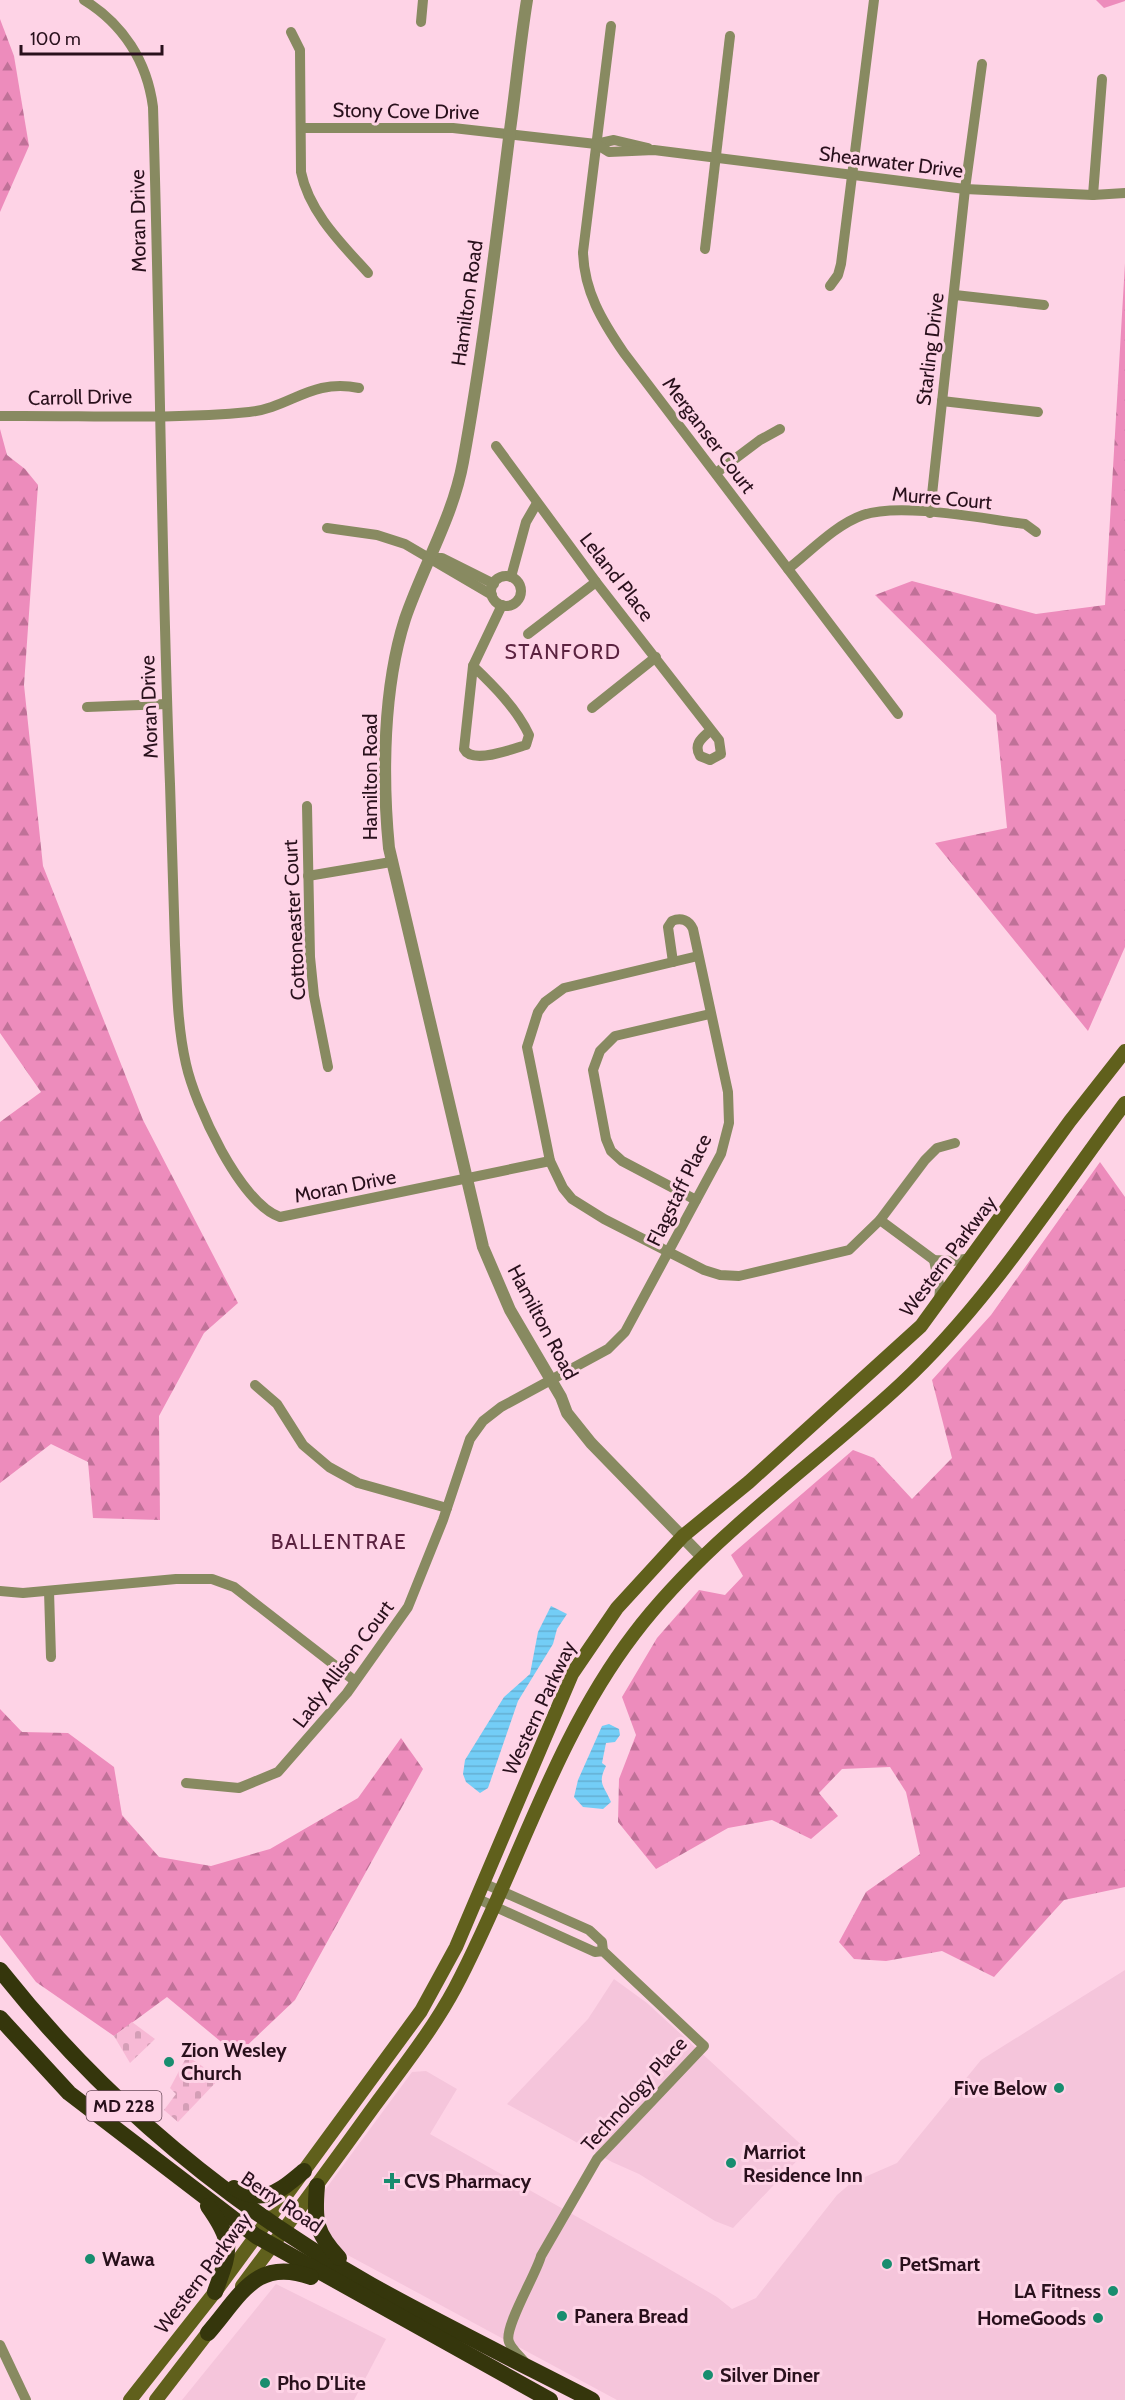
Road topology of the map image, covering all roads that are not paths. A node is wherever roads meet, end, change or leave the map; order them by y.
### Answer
1 (84, 0) edge
2 (423, 0) edge
3 (527, 0) edge
4 (874, 0) edge
5 (421, 22) dead end
6 (611, 26) dead end
7 (291, 32) dead end
8 (730, 36) dead end
9 (982, 64) dead end
10 (1102, 79) dead end
11 (301, 128) junction
12 (510, 132) junction
13 (596, 144) junction
14 (717, 159) junction
15 (851, 175) junction
16 (965, 189) junction
17 (1125, 193) edge
18 (1093, 195) junction
19 (705, 249) dead end
20 (369, 273) dead end
21 (830, 286) dead end
22 (956, 295) junction
23 (1044, 305) dead end
24 (359, 388) dead end
25 (942, 401) junction
26 (1038, 412) dead end
27 (160, 415) junction
28 (0, 416) edge
29 (780, 429) dead end
30 (496, 446) dead end
31 (716, 473) junction
32 (537, 503) junction
33 (930, 513) junction
34 (327, 528) dead end
35 (1036, 532) dead end
36 (430, 558) junction
37 (788, 569) junction
38 (511, 577) junction
39 (596, 582) junction
40 (494, 584) junction
41 (492, 595) junction
42 (502, 605) junction
43 (528, 634) dead end
44 (656, 657) junction
45 (473, 666) junction
46 (166, 704) junction
47 (87, 707) dead end
48 (592, 708) dead end
49 (898, 714) dead end
50 (711, 730) dead end
51 (307, 806) dead end
52 (391, 862) junction
53 (308, 876) junction
54 (698, 956) junction
55 (673, 962) junction
56 (710, 1014) junction
57 (1125, 1051) edge
58 (328, 1067) dead end
59 (1125, 1103) edge
60 (955, 1143) dead end
61 (550, 1161) junction
62 (467, 1180) junction
63 (696, 1200) junction
64 (880, 1220) junction
65 (669, 1253) junction
66 (971, 1258) junction
67 (934, 1260) junction
68 (939, 1302) junction
69 (551, 1379) junction
70 (255, 1385) dead end
71 (447, 1508) junction
72 (683, 1536) junction
73 (703, 1558) junction
74 (0, 1591) edge
75 (49, 1591) junction
76 (51, 1657) dead end
77 (355, 1681) junction
78 (186, 1783) dead end
79 (483, 1883) junction
80 (501, 1890) junction
81 (476, 1898) junction
82 (493, 1905) junction
83 (603, 1952) junction
84 (0, 1970) edge
85 (0, 2018) edge
86 (198, 2170) junction
87 (304, 2171) junction
88 (317, 2186) junction
89 (198, 2193) junction
90 (268, 2220) junction
91 (284, 2230) junction
92 (256, 2236) junction
93 (272, 2247) junction
94 (353, 2274) junction
95 (352, 2291) junction
96 (215, 2292) junction
97 (208, 2333) junction
98 (0, 2345) edge
99 (528, 2367) junction
100 (26, 2400) edge
101 (130, 2400) edge
102 (156, 2400) edge
103 (550, 2400) edge
104 (592, 2400) edge

1 - 27 street, Moran Drive
2 - 5 street
3 - 12 street, Hamilton Road
4 - 15 street
6 - 13 street, Merganser Court
7 - 11 street
8 - 14 street
9 - 16 street, Starling Drive
10 - 18 street
11 - 12 street, Stony Cove Drive
11 - 20 street
12 - 13 street, Shearwater Drive
12 - 36 street, Hamilton Road
13 - 14 street, Shearwater Drive
13 - 31 street, Merganser Court
14 - 15 street, Shearwater Drive
14 - 19 street
15 - 16 street, Shearwater Drive
15 - 21 street
16 - 18 street, Shearwater Drive
16 - 22 street, Starling Drive
17 - 18 street, Shearwater Drive
22 - 23 street
22 - 25 street, Starling Drive
24 - 27 street, Carroll Drive
25 - 26 street
25 - 33 street, Starling Drive
27 - 28 street, Carroll Drive
27 - 46 street, Moran Drive
29 - 31 street
30 - 32 street, Leland Place
31 - 37 street, Merganser Court
32 - 38 street
32 - 39 street, Leland Place
33 - 35 street, Murre Court
33 - 37 street, Murre Court
34 - 36 street
36 - 40 street
36 - 41 street
36 - 52 street, Hamilton Road
37 - 49 street, Merganser Court
38 - 40 street
38 - 42 street
39 - 43 street
39 - 44 street, Leland Place
40 - 41 street
41 - 42 street
42 - 45 street
44 - 48 street
44 - 50 street, Leland Place
45 - 45 street
46 - 47 street
46 - 62 street, Moran Drive
51 - 53 street, Cottoneaster Court
52 - 53 street
52 - 62 street, Hamilton Road
53 - 58 street, Cottoneaster Court
54 - 55 street
54 - 55 street, Flagstaff Place
54 - 56 street, Flagstaff Place
55 - 61 street
56 - 63 street, Flagstaff Place
56 - 63 street
57 - 66 main road, Western Parkway
59 - 73 main road, Western Parkway
60 - 64 street
61 - 62 street, Moran Drive
61 - 65 street
62 - 69 street, Hamilton Road
63 - 65 street, Flagstaff Place
64 - 65 street
64 - 67 street
65 - 69 street, Flagstaff Place
66 - 67 street
66 - 68 main road, Western Parkway
67 - 68 street
68 - 72 main road, Western Parkway
69 - 71 street, Lady Allison Court
69 - 72 street, Hamilton Road
70 - 71 street
71 - 77 street, Lady Allison Court
72 - 73 street, Hamilton Road
72 - 79 main road, Western Parkway
73 - 80 main road, Western Parkway
74 - 75 street
75 - 76 street
75 - 77 street
77 - 78 street, Lady Allison Court
79 - 80 street, Technology Place
79 - 81 main road, Western Parkway
80 - 82 main road, Western Parkway
80 - 83 street, Technology Place
81 - 82 street, Technology Place
81 - 87 main road, Western Parkway
82 - 83 street, Technology Place
82 - 88 main road, Western Parkway
83 - 99 street, Technology Place
84 - 86 highway, Berry Road / MD 228
85 - 89 highway, Berry Road / MD 228
86 - 87 highway
86 - 90 highway, Berry Road / MD 228
87 - 90 main road, Western Parkway
88 - 91 main road, Western Parkway
88 - 94 highway
89 - 92 highway, Berry Road / MD 228
89 - 96 highway
90 - 91 highway, Berry Road / MD 228
90 - 92 main road, Western Parkway
91 - 93 main road, Western Parkway
91 - 94 highway, Berry Road / MD 228
92 - 93 highway, Berry Road / MD 228
92 - 96 main road, Western Parkway
93 - 95 highway, Berry Road / MD 228
93 - 97 main road, Western Parkway
94 - 99 highway, Berry Road / MD 228
95 - 97 highway
95 - 103 highway, Berry Road / MD 228
96 - 101 main road, Western Parkway
97 - 102 main road, Western Parkway
98 - 100 street
99 - 104 highway, Berry Road / MD 228

